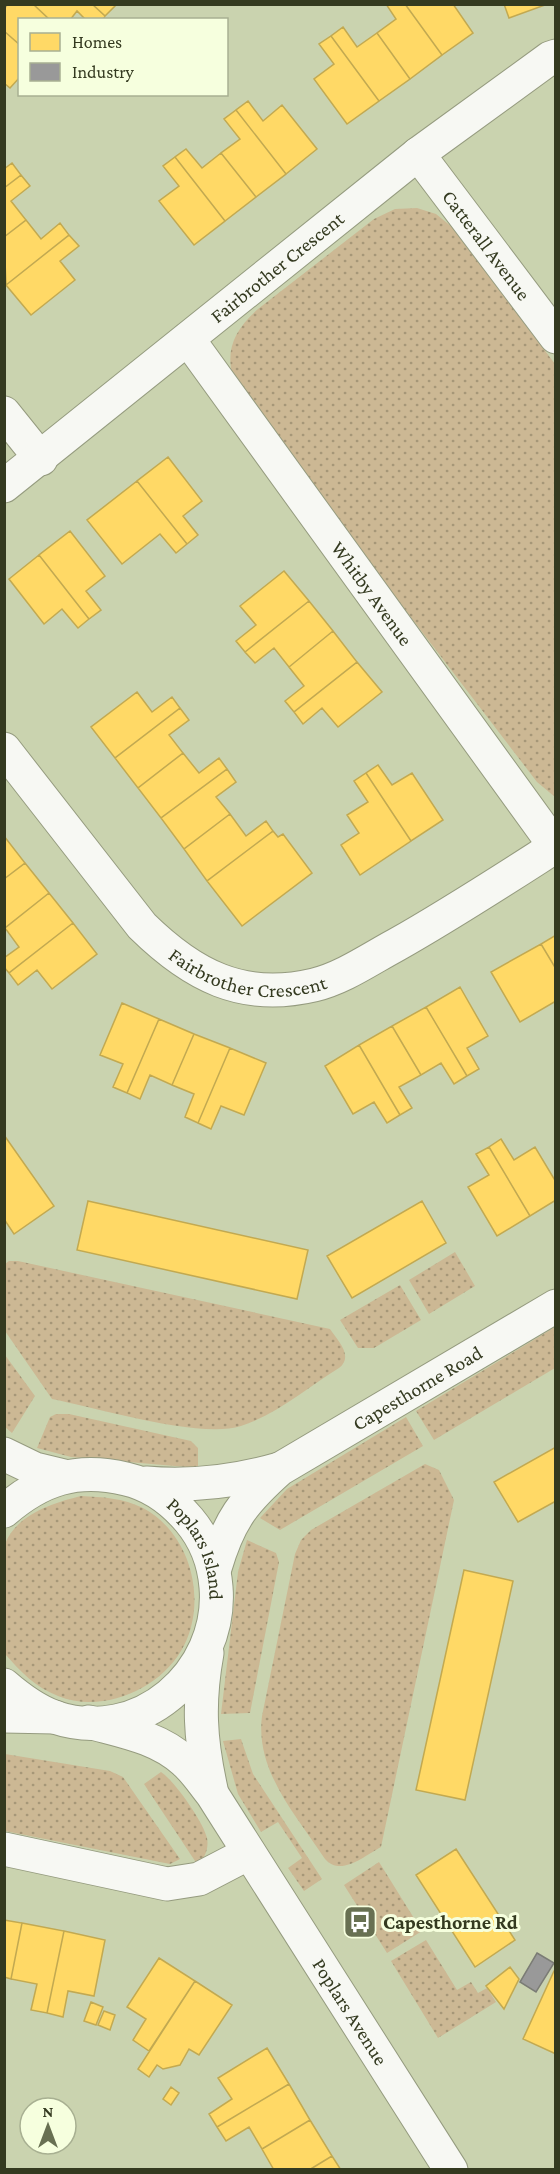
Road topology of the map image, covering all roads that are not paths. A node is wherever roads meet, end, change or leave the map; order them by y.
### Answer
1 (555, 56) edge
2 (418, 154) junction
3 (555, 337) edge
4 (188, 339) junction
5 (4, 413) edge
6 (41, 459) junction
7 (4, 486) edge
8 (4, 748) edge
9 (555, 846) edge
10 (555, 1306) edge
11 (4, 1454) edge
12 (280, 1469) junction
13 (64, 1476) junction
14 (141, 1482) junction
15 (4, 1511) edge
16 (214, 1568) junction
17 (209, 1645) junction
18 (4, 1685) edge
19 (4, 1716) edge
20 (55, 1717) junction
21 (89, 1722) junction
22 (212, 1794) junction
23 (4, 1850) edge
24 (249, 1853) junction
25 (451, 2169) edge

1 - 2 street, Fairbrother Crescent
2 - 3 street, Catterall Avenue
2 - 4 street, Fairbrother Crescent
4 - 6 street, Fairbrother Crescent
4 - 9 street, Whitby Avenue
5 - 6 street
6 - 7 street, Fairbrother Crescent
8 - 9 street, Fairbrother Crescent
10 - 12 street, Capesthorne Road
11 - 13 street
12 - 14 street, Capesthorne Road
12 - 16 street, Capesthorne Road
13 - 14 street, Poplars Island
13 - 15 street, Poplars Island
14 - 16 street, Poplars Island
16 - 17 street, Poplars Island
17 - 21 street, Poplars Island
17 - 22 street, Poplars Avenue
18 - 20 street, Poplars Island
19 - 20 street
20 - 21 street, Poplars Island
21 - 22 street, Poplars Avenue
22 - 24 street, Poplars Avenue
23 - 24 street
24 - 25 street, Poplars Avenue

